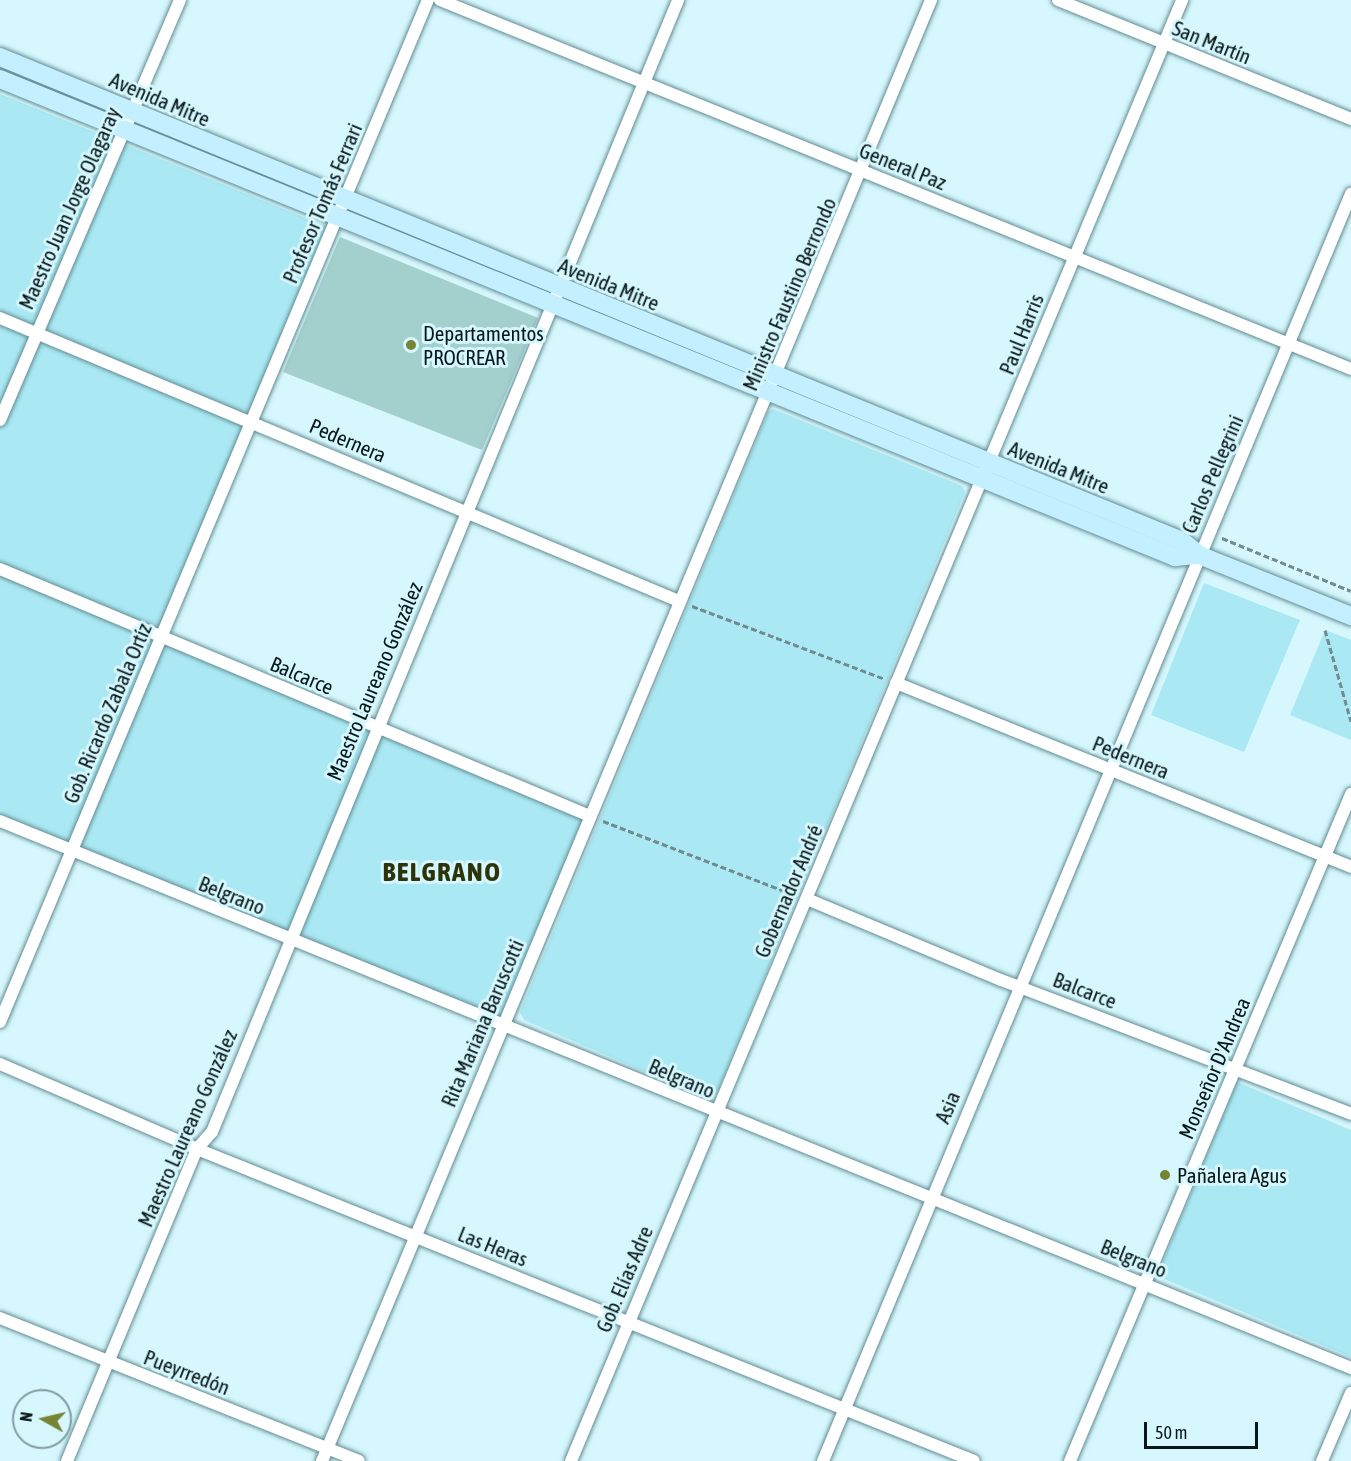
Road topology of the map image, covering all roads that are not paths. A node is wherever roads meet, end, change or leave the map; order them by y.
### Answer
1 (180, 0) edge
2 (428, 0) edge
3 (440, 0) edge
4 (678, 0) edge
5 (931, 0) edge
6 (1058, 0) edge
7 (1182, 0) edge
8 (1164, 43) junction
9 (0, 57) edge
10 (0, 79) edge
11 (644, 82) junction
12 (134, 113) junction
13 (1351, 119) edge
14 (126, 130) junction
15 (861, 170) junction
16 (1351, 194) edge
17 (342, 208) junction
18 (1073, 257) junction
19 (556, 295) junction
20 (0, 318) edge
21 (35, 333) junction
22 (1288, 343) junction
23 (1351, 369) edge
24 (773, 383) junction
25 (0, 420) edge
26 (251, 421) junction
27 (986, 471) junction
28 (467, 512) junction
29 (1199, 555) junction
30 (0, 569) edge
31 (679, 601) junction
32 (1351, 616) edge
33 (160, 637) junction
34 (896, 683) junction
35 (375, 727) junction
36 (1111, 770) junction
37 (1351, 794) edge
38 (590, 816) junction
39 (0, 821) edge
40 (71, 849) junction
41 (1326, 856) junction
42 (1351, 867) edge
43 (807, 899) junction
44 (288, 939) junction
45 (1019, 986) junction
46 (0, 1022) edge
47 (502, 1025) junction
48 (0, 1064) edge
49 (1236, 1068) junction
50 (716, 1114) junction
51 (1351, 1114) edge
52 (197, 1149) junction
53 (930, 1198) junction
54 (415, 1236) junction
55 (1144, 1282) junction
56 (0, 1318) edge
57 (628, 1320) junction
58 (108, 1362) junction
59 (1351, 1368) edge
60 (1351, 1393) edge
61 (845, 1408) junction
62 (327, 1448) junction
63 (68, 1461) edge
64 (322, 1461) edge
65 (359, 1461) edge
66 (571, 1461) edge
67 (823, 1461) edge
68 (974, 1461) edge
69 (1070, 1461) edge
70 (1322, 1461) edge

1 - 12 street, Maestro Juan Jorge Olagaray
2 - 17 street, Profesor Tomás Ferrari
3 - 11 street, General Paz
4 - 11 street, Maestro Laureano González
5 - 15 street, Ministro Faustino Berrondo
6 - 8 street, San Martín
7 - 8 street, Paul Harris
8 - 13 street, San Martín
8 - 18 street, Paul Harris
9 - 12 main road, Avenida Mitre
10 - 14 main road, Avenida Mitre
11 - 15 street, General Paz
11 - 19 street, Maestro Laureano González
12 - 14 street, Maestro Juan Jorge Olagaray
12 - 17 main road, Avenida Mitre
14 - 17 main road, Avenida Mitre
14 - 21 street, Maestro Juan Jorge Olagaray
15 - 18 street, General Paz
15 - 24 street, Ministro Faustino Berrondo
16 - 22 street, Carlos Pellegrini
17 - 19 main road, Avenida Mitre
17 - 26 street, Profesor Tomás Ferrari
18 - 22 street, General Paz
18 - 27 street, Paul Harris
19 - 24 main road, Avenida Mitre
19 - 28 street, Maestro Laureano González
20 - 21 street, Pedernera
21 - 25 street, Maestro Juan Jorge Olagaray
21 - 26 street, Pedernera
22 - 23 street, General Paz
22 - 29 street, Carlos Pellegrini
24 - 27 main road, Avenida Mitre
24 - 31 street, Ministro Faustino Berrondo
26 - 28 street, Pedernera
26 - 33 street, Gob. Ricardo Zabala Ortíz
27 - 29 main road, Avenida Mitre
27 - 34 street, Paul Harris
28 - 31 street, Pedernera
28 - 35 street, Maestro Laureano González
29 - 32 main road, Avenida Mitre
29 - 36 street, Carlos Pellegrini
30 - 33 street, Balcarce
31 - 38 street, Rita Mariana Baruscotti
33 - 35 street, Balcarce
33 - 40 street, Gob. Ricardo Zabala Ortíz
34 - 36 street, Pedernera
34 - 43 street, Gobernador André
35 - 38 street, Balcarce
35 - 44 street, Maestro Laureano González
36 - 41 street, Pedernera
36 - 45 street, Asia
37 - 41 street, Monseñor D'Andrea
38 - 47 street, Rita Mariana Baruscotti
39 - 40 street, Belgrano
40 - 44 street, Belgrano
40 - 46 street, Gob. Ricardo Zabala Ortíz
41 - 42 street, Pedernera
41 - 49 street, Monseñor D'Andrea
43 - 45 street, Balcarce
43 - 50 street, Gobernador André
44 - 47 street, Belgrano
44 - 52 street, Maestro Laureano González
45 - 49 street, Balcarce
45 - 53 street, Asia
47 - 50 street, Belgrano
47 - 54 street, Rita Mariana Baruscotti
48 - 52 street, Las Heras
49 - 51 street, Balcarce
49 - 55 street, Monseñor D'Andrea
50 - 53 street, Belgrano
50 - 57 street, Gob. Elías Adre
52 - 54 street, Las Heras
52 - 58 street, Maestro Laureano González
53 - 55 street, Belgrano
53 - 61 street, Asia
54 - 57 street, Las Heras
54 - 62 street, Rita Mariana Baruscotti
55 - 59 street, Belgrano
55 - 69 street, Monseñor D'Andrea
56 - 58 street, Pueyrredón
57 - 61 street, Las Heras
57 - 66 street, Gob. Elías Adre
58 - 62 street, Pueyrredón
58 - 63 street, Maestro Laureano González
60 - 70 street
61 - 67 street, Asia
61 - 68 street, Las Heras
62 - 64 street, Rita Mariana Baruscotti
62 - 65 street, Pueyrredón

